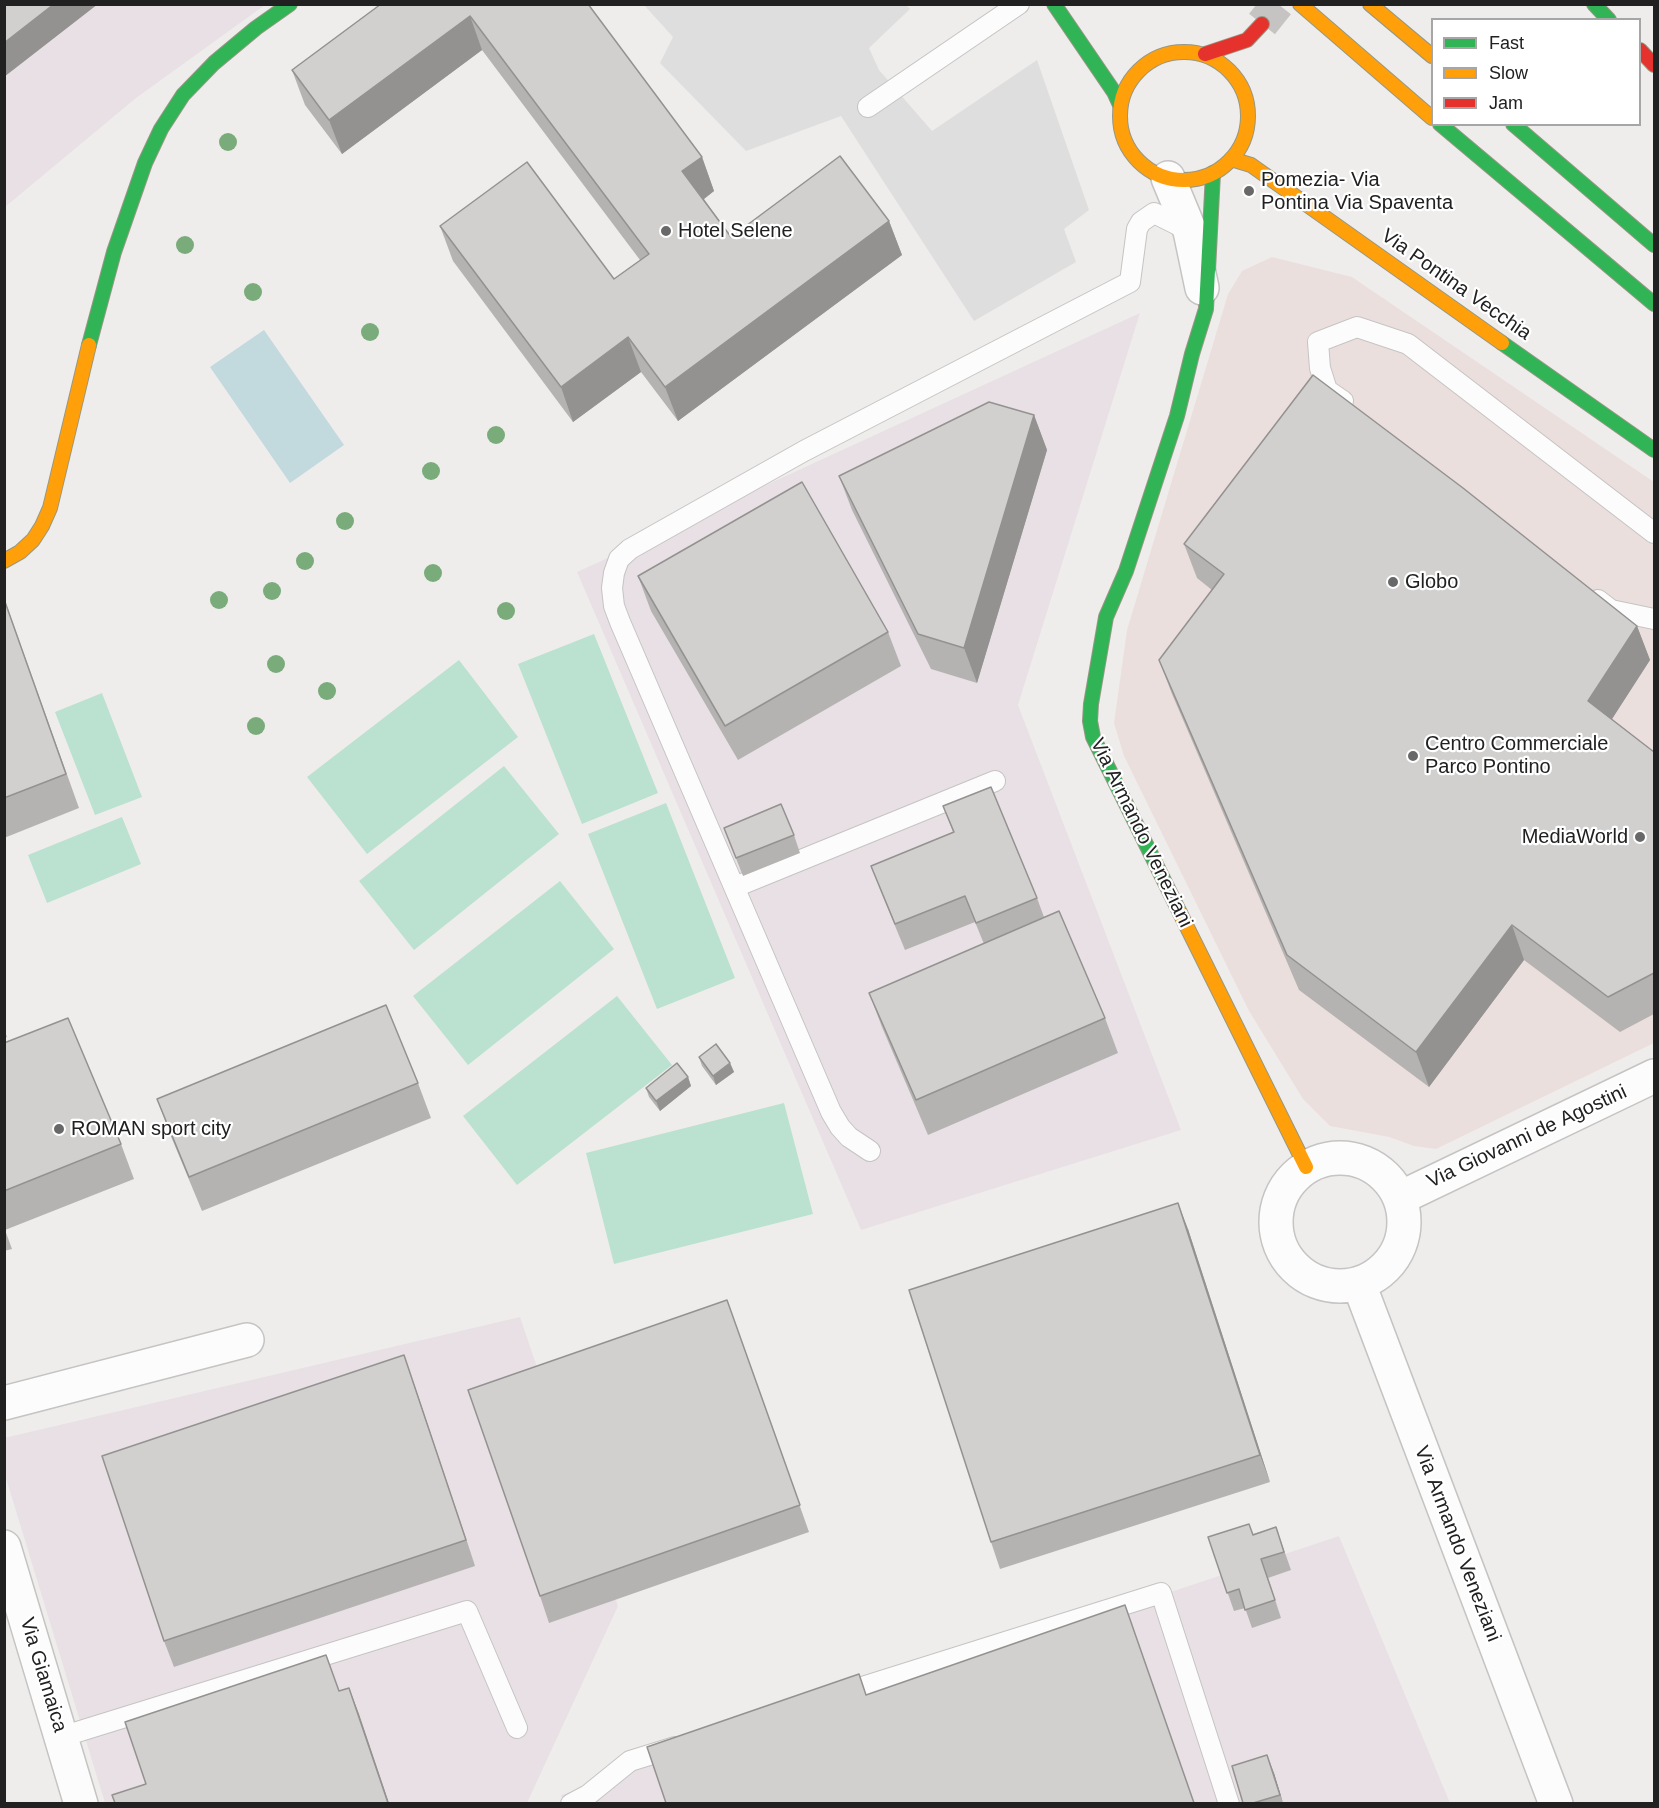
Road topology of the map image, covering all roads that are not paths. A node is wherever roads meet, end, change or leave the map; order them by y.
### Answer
1 (290, 4) edge
2 (1019, 4) edge
3 (1054, 4) edge
4 (1064, 4) edge
5 (1300, 4) edge
6 (1370, 4) edge
7 (1594, 4) edge
8 (1607, 18) edge
9 (1262, 24) tunnel mouth
10 (1641, 51) edge
11 (1205, 54) junction
12 (1431, 55) edge
13 (1654, 65) edge
14 (1245, 71) dead end
15 (1127, 86) junction
16 (1244, 91) junction
17 (1120, 105) junction
18 (868, 106) dead end
19 (1431, 117) edge
20 (1442, 126) edge
21 (1515, 126) edge
22 (1231, 159) junction
23 (1213, 173) junction
24 (1168, 178) junction
25 (1190, 231) junction
26 (1654, 245) edge
27 (1654, 304) edge
28 (1206, 309) junction
29 (1356, 411) edge
30 (1654, 450) edge
31 (1654, 533) edge
32 (4, 561) edge
33 (1585, 589) edge
34 (1654, 619) edge
35 (995, 781) dead end
36 (735, 887) junction
37 (1654, 1076) edge
38 (870, 1151) dead end
39 (1306, 1167) junction
40 (1400, 1197) junction
41 (1359, 1284) junction
42 (247, 1340) dead end
43 (4, 1403) edge
44 (4, 1547) edge
45 (822, 1700) edge
46 (517, 1728) dead end
47 (61, 1737) junction
48 (698, 1739) edge
49 (81, 1803) edge
50 (571, 1803) edge
51 (1229, 1803) edge
52 (1556, 1803) edge

1 - 32 main road
2 - 18 lane
3 - 17 main road
4 - 15 main road
5 - 19 main road
6 - 12 main road
7 - 8 main road
9 - 11 main road
10 - 13 main road
11 - 15 main road
11 - 16 main road
14 - 16 main road
15 - 17 main road
16 - 22 main road
17 - 24 main road
20 - 27 main road
21 - 26 main road
22 - 23 main road
22 - 30 main road, Via Pontina Vecchia
23 - 24 main road
23 - 28 main road, Via Armando Veneziani
24 - 25 street, Via Armando Veneziani
25 - 28 street, Via Armando Veneziani
25 - 36 lane
28 - 39 main road, Via Armando Veneziani
29 - 31 lane
33 - 34 lane
35 - 36 lane
36 - 38 lane
37 - 40 street, Via Giovanni de Agostini
39 - 40 street
39 - 41 street
40 - 41 street
41 - 52 street, Via Armando Veneziani
42 - 43 street
44 - 47 street, Via Giamaica
45 - 51 lane
46 - 47 lane
47 - 49 street, Via Giamaica
48 - 50 lane

